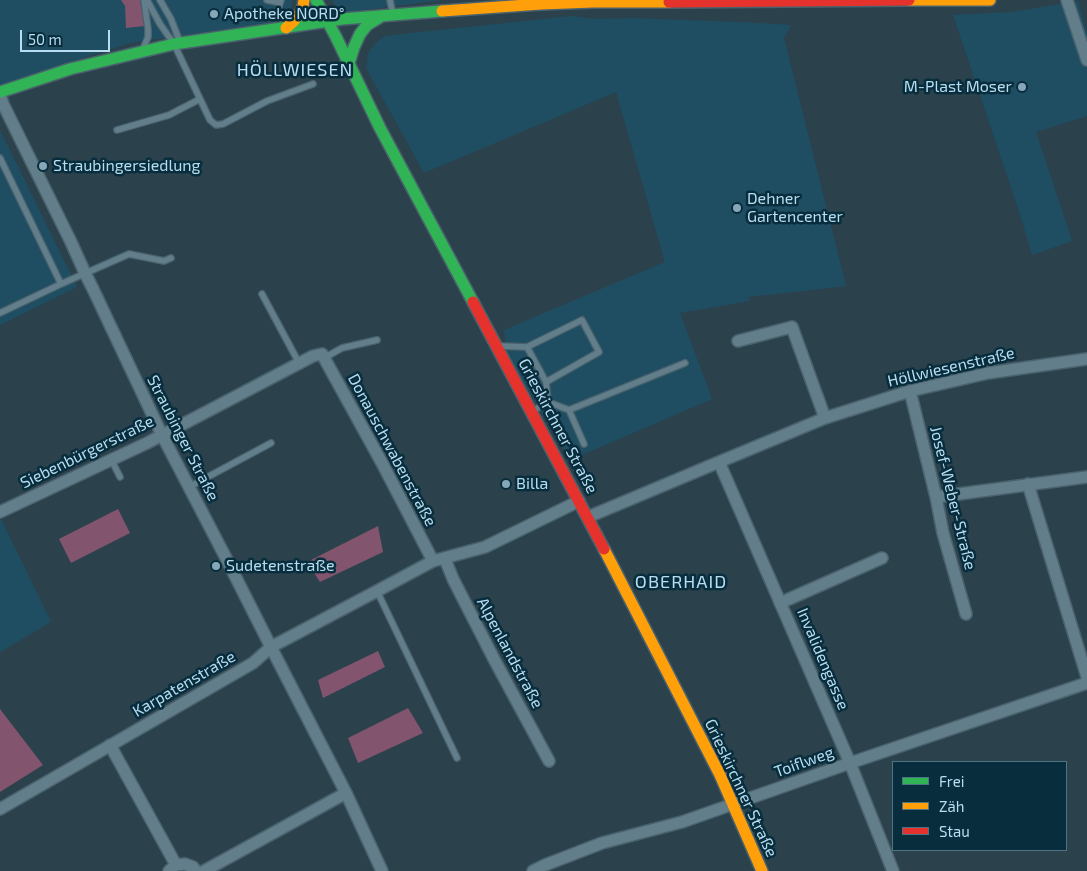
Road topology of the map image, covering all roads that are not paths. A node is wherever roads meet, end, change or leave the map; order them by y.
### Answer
1 (144, 0) edge
2 (148, 0) edge
3 (160, 0) edge
4 (267, 0) edge
5 (281, 0) edge
6 (304, 0) edge
7 (316, 0) edge
8 (390, 0) edge
9 (990, 0) edge
10 (1067, 0) edge
11 (464, 5) edge
12 (253, 12) dead end
13 (387, 16) junction
14 (328, 21) junction
15 (286, 28) junction
16 (177, 44) junction
17 (141, 52) junction
18 (1087, 60) edge
19 (349, 63) junction
20 (313, 84) dead end
21 (0, 93) edge
22 (200, 99) junction
23 (117, 130) dead end
24 (0, 158) edge
25 (171, 258) dead end
26 (85, 273) junction
27 (61, 284) junction
28 (262, 294) dead end
29 (0, 312) edge
30 (377, 340) dead end
31 (738, 341) dead end
32 (497, 346) junction
33 (527, 347) junction
34 (323, 356) junction
35 (1087, 359) edge
36 (299, 363) junction
37 (684, 363) dead end
38 (546, 382) junction
39 (910, 391) junction
40 (548, 402) junction
41 (569, 410) junction
42 (531, 412) junction
43 (825, 418) junction
44 (162, 435) junction
45 (271, 443) dead end
46 (584, 444) dead end
47 (111, 459) junction
48 (719, 462) junction
49 (120, 477) dead end
50 (1087, 477) edge
51 (1028, 484) junction
52 (189, 486) junction
53 (936, 497) junction
54 (579, 501) junction
55 (0, 512) edge
56 (588, 517) junction
57 (882, 558) dead end
58 (439, 560) junction
59 (377, 591) junction
60 (780, 602) junction
61 (966, 614) dead end
62 (271, 647) junction
63 (1087, 677) edge
64 (1087, 683) edge
65 (110, 745) junction
66 (457, 758) dead end
67 (549, 761) dead end
68 (850, 763) junction
69 (346, 793) junction
70 (733, 805) junction
71 (0, 809) edge
72 (172, 868) edge
73 (196, 871) edge
74 (204, 871) edge
75 (382, 871) edge
76 (533, 871) edge
77 (762, 871) edge
78 (893, 871) edge

1 - 17 lane
2 - 16 lane
3 - 16 lane
4 - 5 lane
5 - 12 lane
6 - 15 main road
7 - 14 main road, Grieskirchner Straße
8 - 13 lane
9 - 11 main road
10 - 18 street
11 - 13 main road
13 - 14 main road
13 - 19 main road
14 - 15 main road
14 - 19 main road, Grieskirchner Straße
15 - 16 main road
16 - 17 main road
16 - 22 lane
17 - 21 main road
19 - 32 main road, Grieskirchner Straße
20 - 22 lane
21 - 26 street, Straubinger Straße
22 - 23 lane
24 - 27 lane
25 - 26 lane
26 - 27 lane
26 - 44 street, Straubinger Straße
27 - 29 lane
28 - 36 lane
30 - 34 lane
31 - 43 street
32 - 33 lane
32 - 42 main road, Grieskirchner Straße
33 - 38 lane
33 - 38 lane
34 - 36 street, Siebenbürgerstraße
34 - 58 street, Donauschwabenstraße
35 - 39 street, Höllwiesenstraße
36 - 44 street, Siebenbürgerstraße
37 - 41 lane
38 - 40 lane
39 - 43 street, Höllwiesenstraße
39 - 53 street, Josef-Weber-Straße
40 - 41 lane
40 - 42 lane
41 - 46 lane
42 - 54 main road, Grieskirchner Straße
43 - 48 street, Höllwiesenstraße
44 - 47 street, Siebenbürgerstraße
44 - 52 street, Straubinger Straße
45 - 52 lane
47 - 49 lane
47 - 55 street, Siebenbürgerstraße
48 - 56 street, Höllwiesenstraße
48 - 60 street, Invalidengasse
50 - 51 street
51 - 53 street
51 - 63 street
52 - 62 street, Straubinger Straße
53 - 61 street, Josef-Weber-Straße
54 - 56 main road, Grieskirchner Straße
54 - 58 street
56 - 70 main road, Grieskirchner Straße
57 - 60 street
58 - 59 street
58 - 67 street, Alpenlandstraße
59 - 62 street
59 - 66 lane
60 - 68 street, Invalidengasse
62 - 65 street, Karpatenstraße
62 - 69 street, Straubinger Straße
64 - 68 street, Toiflweg
65 - 71 street, Karpatenstraße
65 - 72 street
68 - 70 street, Toiflweg
68 - 78 street, Invalidengasse
69 - 74 street
69 - 75 street, Straubinger Straße
70 - 76 street, Toiflweg
70 - 77 main road, Grieskirchner Straße
72 - 73 street

